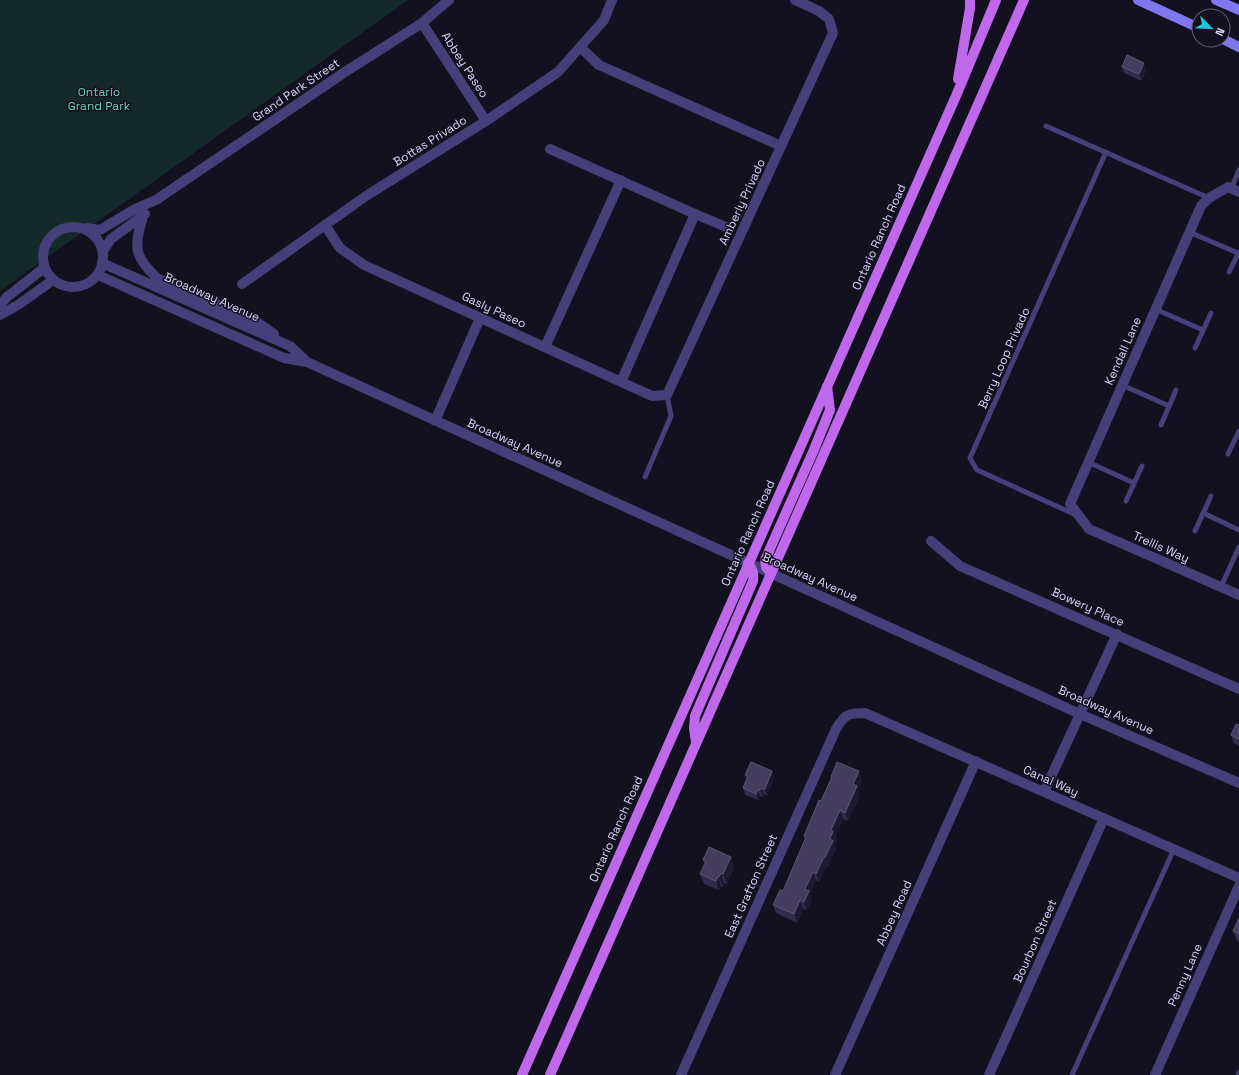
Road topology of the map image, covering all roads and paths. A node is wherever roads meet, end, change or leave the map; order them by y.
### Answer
1 (449, 0) edge
2 (612, 0) edge
3 (795, 0) edge
4 (970, 0) edge
5 (996, 0) edge
6 (1024, 0) edge
7 (1138, 0) edge
8 (1216, 0) edge
9 (1239, 10) edge
10 (422, 23) junction
11 (1191, 24) edge
12 (580, 47) junction
13 (956, 96) junction
14 (486, 121) junction
15 (1046, 126) dead end
16 (781, 146) junction
17 (550, 149) dead end
18 (1106, 152) junction
19 (1239, 170) edge
20 (621, 180) junction
21 (1235, 190) edge
22 (1209, 198) junction
23 (156, 200) junction
24 (695, 214) junction
25 (143, 216) junction
26 (325, 225) junction
27 (726, 227) dead end
28 (86, 228) junction
29 (1189, 232) junction
30 (103, 251) junction
31 (1238, 252) edge
32 (102, 263) junction
33 (44, 268) junction
34 (1229, 272) dead end
35 (98, 275) junction
36 (53, 280) junction
37 (242, 284) dead end
38 (0, 305) edge
39 (1155, 309) junction
40 (1211, 313) dead end
41 (0, 315) edge
42 (480, 318) junction
43 (1203, 330) junction
44 (290, 346) junction
45 (545, 347) junction
46 (1195, 348) dead end
47 (307, 362) junction
48 (621, 382) junction
49 (1122, 385) junction
50 (827, 386) junction
51 (1176, 390) dead end
52 (667, 395) junction
53 (1169, 406) junction
54 (435, 421) junction
55 (1161, 425) dead end
56 (1239, 431) edge
57 (1238, 437) edge
58 (1228, 454) dead end
59 (1088, 462) junction
60 (1142, 466) dead end
61 (645, 477) dead end
62 (1134, 483) junction
63 (1211, 496) dead end
64 (1126, 501) dead end
65 (1203, 513) junction
66 (1078, 515) junction
67 (1239, 530) edge
68 (1195, 532) dead end
69 (931, 542) dead end
70 (1239, 547) edge
71 (748, 563) junction
72 (771, 573) junction
73 (1221, 587) junction
74 (1239, 595) edge
75 (1117, 634) junction
76 (1239, 689) edge
77 (852, 713) joint
78 (1080, 714) junction
79 (696, 742) junction
80 (976, 761) junction
81 (1239, 783) edge
82 (1044, 792) junction
83 (1104, 818) junction
84 (1174, 849) junction
85 (1239, 878) edge
86 (1239, 886) edge
87 (522, 1075) edge
88 (550, 1075) edge
89 (681, 1075) edge
90 (835, 1075) edge
91 (989, 1075) edge
92 (1072, 1075) edge
93 (1155, 1075) edge

1 - 10 street, Grand Park Street
2 - 12 street, Bottas Privado
3 - 16 street, Amberly Privado
4 - 13 main road
5 - 13 main road, Ontario Ranch Road
6 - 72 main road
7 - 11 main road
8 - 9 main road
10 - 14 street, Abbey Paseo
10 - 23 street, Grand Park Street
12 - 14 street, Bottas Privado
12 - 16 street
13 - 50 main road, Ontario Ranch Road
14 - 26 street, Bottas Privado
15 - 18 lane
16 - 52 street, Amberly Privado
17 - 20 street
18 - 22 lane
18 - 66 lane, Berry Loop Privado
19 - 21 lane
20 - 24 street
20 - 45 street
21 - 22 street
22 - 29 street, Kendall Lane
23 - 25 street, Grand Park Street
23 - 28 street, Grand Park Street
24 - 27 street
24 - 48 street
25 - 30 street, Grand Park Street
25 - 44 street
26 - 37 street, Bottas Privado
26 - 42 street, Gasly Paseo
28 - 30 street
28 - 33 street
29 - 31 lane
29 - 39 street, Kendall Lane
30 - 32 street
31 - 34 lane
32 - 35 street
32 - 44 street, Broadway Avenue
33 - 36 street
33 - 38 street
35 - 36 street
35 - 47 street, Broadway Avenue
36 - 41 street
39 - 43 lane
39 - 49 street, Kendall Lane
40 - 43 lane
42 - 45 street, Gasly Paseo
42 - 54 street
43 - 46 lane
44 - 47 street, Broadway Avenue
45 - 48 street, Gasly Paseo
47 - 54 street, Broadway Avenue
48 - 52 street, Gasly Paseo
49 - 53 lane
49 - 59 street, Kendall Lane
50 - 71 main road, Ontario Ranch Road
50 - 72 main road
51 - 53 lane
52 - 61 lane
53 - 55 lane
54 - 71 street, Broadway Avenue
56 - 57 lane
57 - 58 lane
59 - 62 lane
59 - 66 street, Kendall Lane
60 - 62 lane
62 - 64 lane
63 - 65 lane
65 - 67 lane
65 - 68 lane
66 - 73 street, Trellis Way
69 - 75 street, Bowery Place
70 - 73 lane
71 - 72 street, Broadway Avenue
71 - 79 main road
71 - 87 main road, Ontario Ranch Road
72 - 78 street, Broadway Avenue
72 - 79 main road
73 - 74 street, Trellis Way
75 - 76 street, Bowery Place
75 - 78 street
77 - 80 street, Canal Way
77 - 89 street, East Grafton Street
78 - 81 street, Broadway Avenue
78 - 82 street
79 - 88 main road
80 - 82 street, Canal Way
80 - 90 street, Abbey Road
82 - 83 street, Canal Way
83 - 84 street, Canal Way
83 - 91 street, Bourbon Street
84 - 85 street, Canal Way
84 - 92 lane
86 - 93 street, Penny Lane

